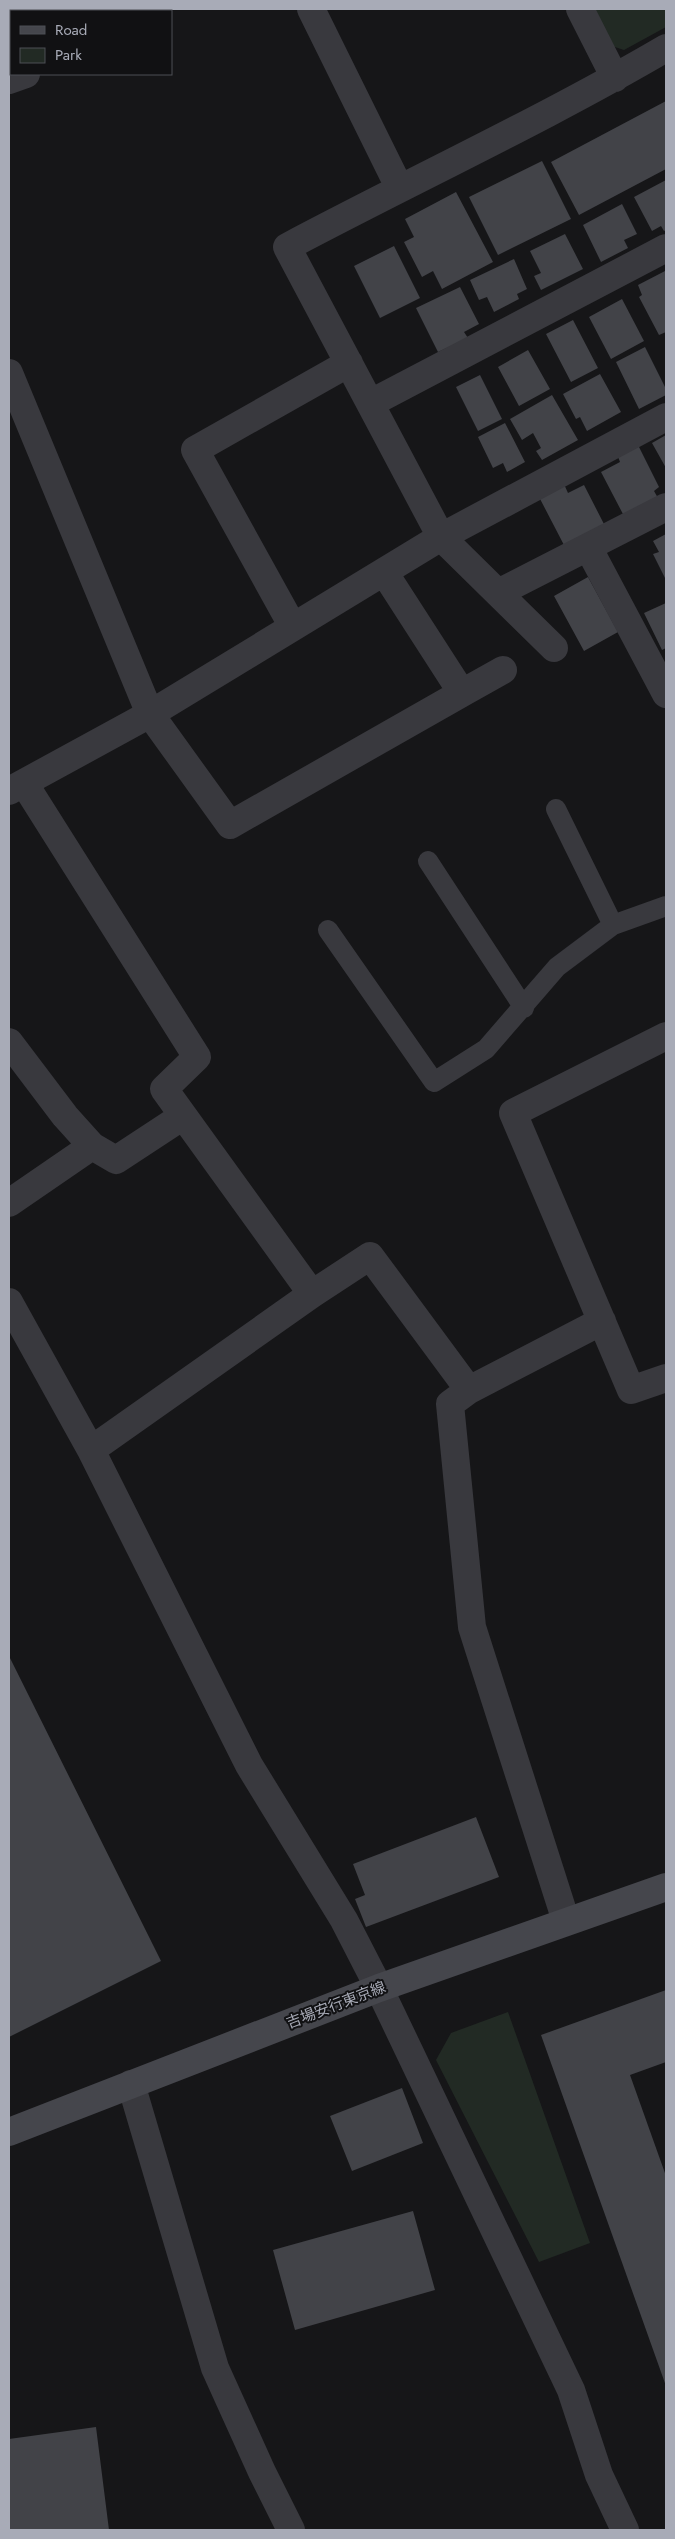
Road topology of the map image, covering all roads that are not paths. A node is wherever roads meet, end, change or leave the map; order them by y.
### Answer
1 (311, 9) edge
2 (580, 9) edge
3 (666, 48) edge
4 (23, 75) edge
5 (615, 78) junction
6 (9, 80) edge
7 (399, 188) junction
8 (666, 248) edge
9 (349, 363) junction
10 (9, 373) edge
11 (371, 404) junction
12 (666, 417) edge
13 (666, 507) edge
14 (441, 537) junction
15 (588, 547) junction
16 (384, 572) junction
17 (498, 593) junction
18 (293, 627) junction
19 (554, 648) dead end
20 (503, 670) dead end
21 (462, 693) junction
22 (666, 694) edge
23 (150, 714) junction
24 (16, 787) edge
25 (556, 809) dead end
26 (428, 861) dead end
27 (666, 906) edge
28 (613, 925) junction
29 (328, 930) dead end
30 (524, 1008) junction
31 (666, 1036) edge
32 (9, 1042) edge
33 (183, 1116) junction
34 (92, 1146) junction
35 (9, 1204) edge
36 (312, 1294) junction
37 (9, 1302) edge
38 (602, 1321) junction
39 (666, 1378) edge
40 (469, 1390) junction
41 (91, 1450) junction
42 (666, 1887) edge
43 (566, 1921) junction
44 (379, 1988) junction
45 (131, 2084) junction
46 (9, 2132) edge
47 (291, 2530) edge
48 (625, 2530) edge

1 - 7 street
2 - 5 street
3 - 5 street
4 - 6 street
5 - 7 street
7 - 9 street
8 - 11 street
9 - 11 street
9 - 18 street
10 - 23 street
11 - 14 street
12 - 14 street
13 - 15 street
14 - 16 street
14 - 17 street
15 - 17 street
15 - 22 street
16 - 18 street
16 - 21 street
17 - 19 street
18 - 23 street
20 - 21 street
21 - 23 street
23 - 24 street
24 - 33 street
25 - 28 lane
26 - 30 lane
27 - 28 lane
28 - 30 lane
29 - 30 lane
31 - 38 street
32 - 34 street
33 - 34 street
33 - 36 street
34 - 35 street
36 - 40 street
36 - 41 street
37 - 41 street
38 - 39 street
38 - 40 street
40 - 43 street
41 - 44 street
42 - 43 main road, 吉場安行東京線
43 - 44 main road, 吉場安行東京線
44 - 45 main road, 吉場安行東京線
44 - 48 street
45 - 46 main road, 吉場安行東京線
45 - 47 street

